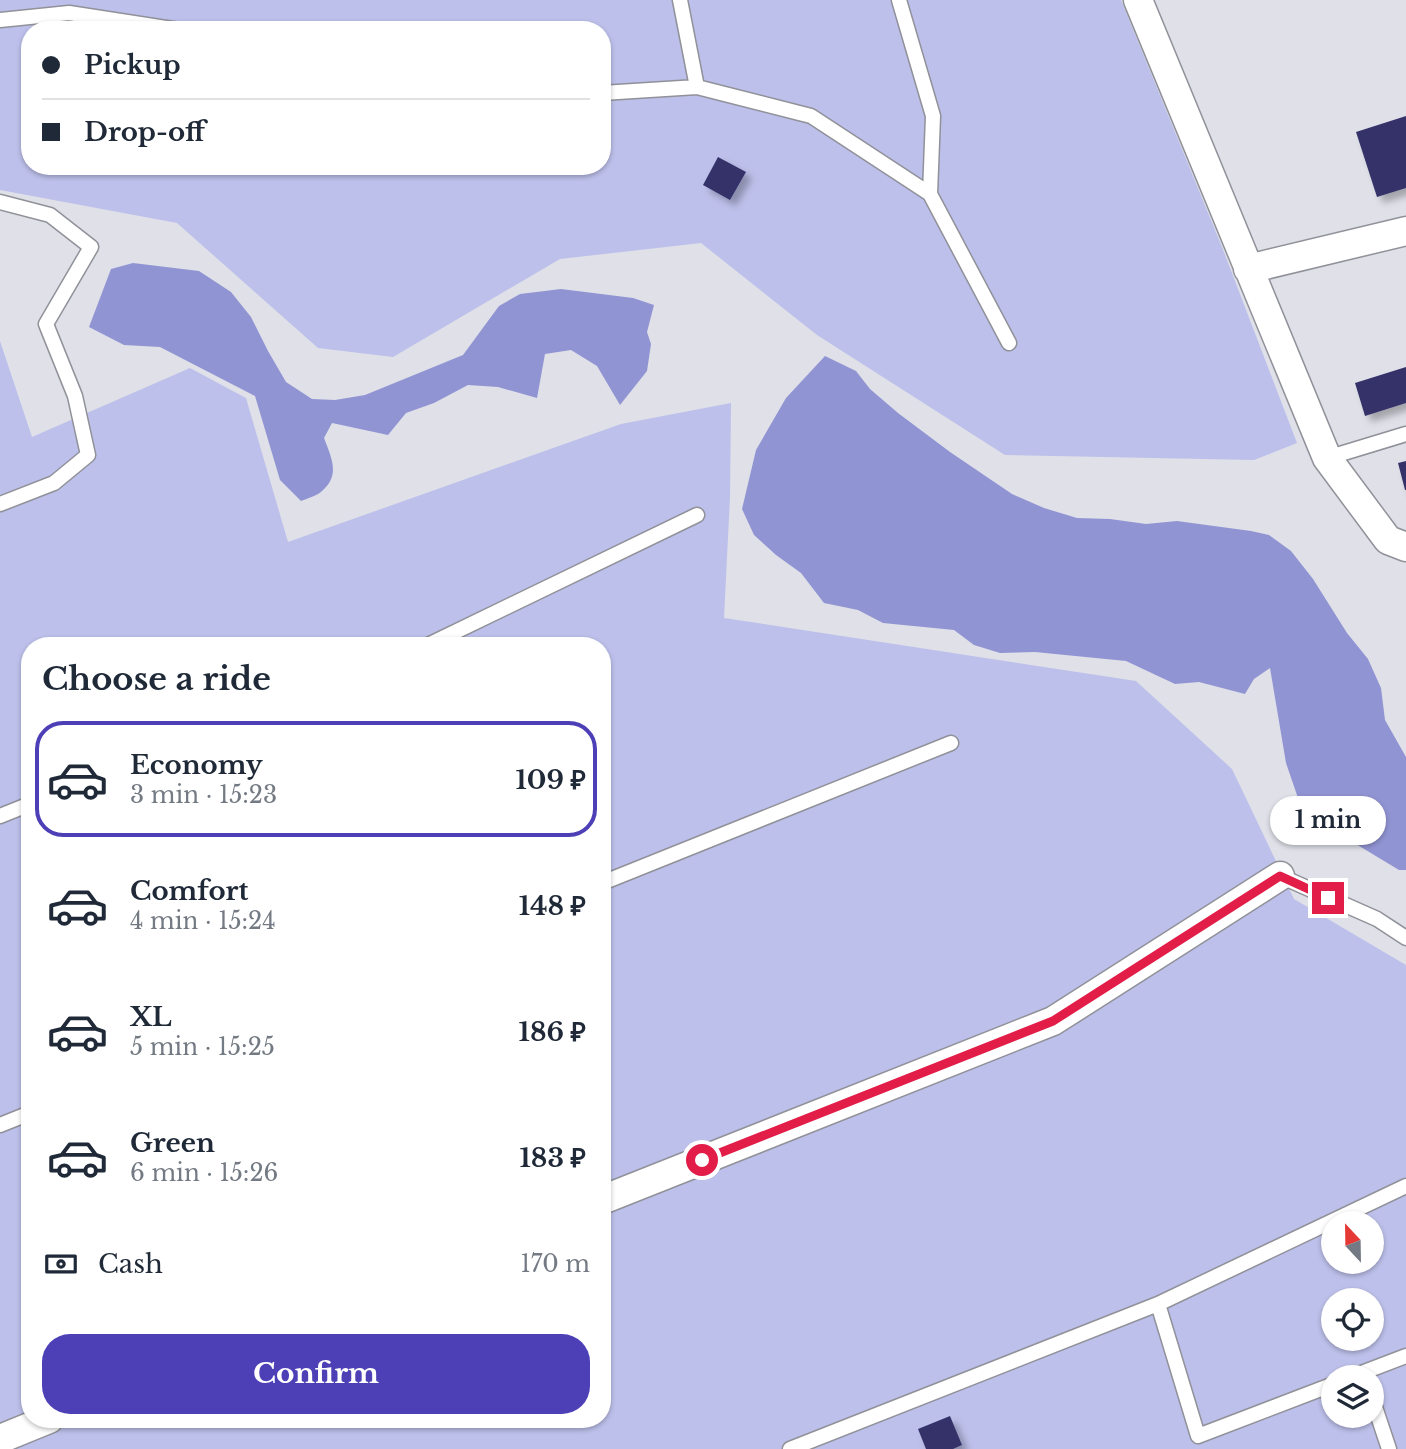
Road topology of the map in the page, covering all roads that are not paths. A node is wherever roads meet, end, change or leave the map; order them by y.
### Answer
1 (680, 0) edge
2 (899, 0) edge
3 (1138, 0) edge
4 (0, 20) edge
5 (121, 21) edge
6 (697, 87) junction
7 (611, 92) edge
8 (930, 194) junction
9 (0, 202) edge
10 (1406, 232) edge
11 (1248, 269) junction
12 (1009, 343) dead end
13 (1406, 434) edge
14 (1327, 458) junction
15 (0, 504) edge
16 (697, 515) dead end
17 (1406, 547) edge
18 (445, 637) edge
19 (951, 743) dead end
20 (21, 808) edge
21 (0, 816) edge
22 (1280, 876) joint
23 (611, 879) edge
24 (1406, 938) edge
25 (21, 1117) edge
26 (0, 1125) edge
27 (1406, 1186) edge
28 (611, 1196) edge
29 (1158, 1304) junction
30 (1406, 1356) edge
31 (1384, 1366) edge
32 (1321, 1389) edge
33 (27, 1428) edge
34 (1382, 1428) edge
35 (0, 1439) edge
36 (790, 1449) edge
37 (1389, 1449) edge

1 - 6 lane
2 - 8 lane
3 - 11 street
4 - 5 lane
6 - 7 lane
6 - 8 lane
8 - 12 lane
9 - 15 lane
10 - 11 street
11 - 14 street
13 - 14 lane
14 - 17 street
16 - 18 lane
19 - 23 lane
20 - 21 lane
22 - 24 lane
22 - 28 street
25 - 26 lane
27 - 29 lane
29 - 32 lane
29 - 36 lane
30 - 31 lane
33 - 35 street
34 - 37 lane

